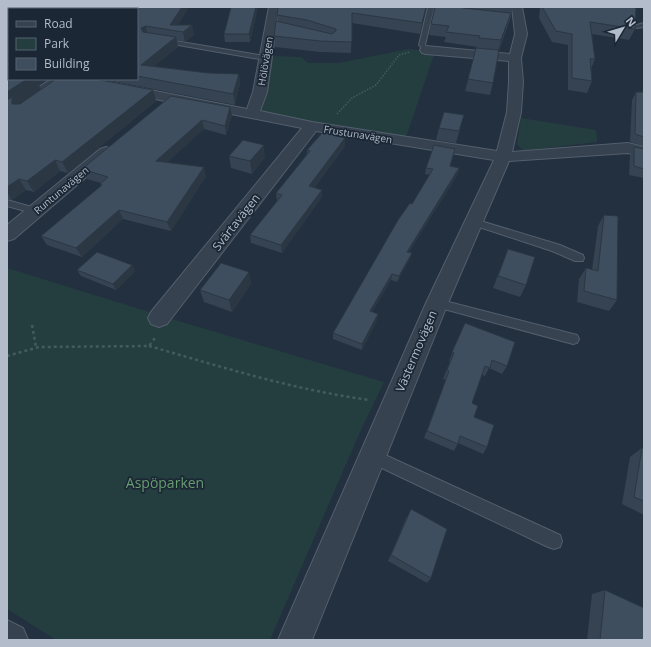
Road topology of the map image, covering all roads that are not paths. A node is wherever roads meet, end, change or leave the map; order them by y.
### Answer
1 (274, 7) edge
2 (431, 7) edge
3 (517, 7) edge
4 (644, 25) edge
5 (636, 26) edge
6 (156, 40) edge
7 (426, 50) joint
8 (265, 58) junction
9 (515, 58) junction
10 (74, 80) edge
11 (45, 96) edge
12 (7, 111) edge
13 (252, 114) junction
14 (312, 126) junction
15 (116, 144) edge
16 (644, 152) edge
17 (503, 157) junction
18 (7, 203) edge
19 (36, 211) junction
20 (474, 222) junction
21 (7, 235) edge
22 (579, 258) dead end
23 (437, 303) junction
24 (159, 318) road end
25 (573, 339) dead end
26 (372, 456) junction
27 (554, 541) dead end
28 (7, 637) edge
29 (11, 640) edge
30 (295, 640) edge

1 - 8 street, Hölövägen
2 - 7 lane
3 - 9 street, Västermovägen
4 - 5 lane
6 - 8 lane
7 - 9 street
8 - 13 street, Hölövägen
9 - 17 street, Västermovägen
10 - 11 lane
10 - 12 lane
10 - 13 street, Frustunavägen
13 - 14 street, Frustunavägen
14 - 17 street, Frustunavägen
14 - 24 street, Svärtavägen
15 - 19 street, Runtunavägen
16 - 17 street, Frustunavägen
17 - 20 street, Västermovägen
18 - 19 lane
19 - 21 street, Runtunavägen
20 - 22 lane
20 - 23 street, Västermovägen
23 - 25 lane
23 - 26 street, Västermovägen
26 - 27 lane
26 - 30 street, Västermovägen
28 - 29 street

